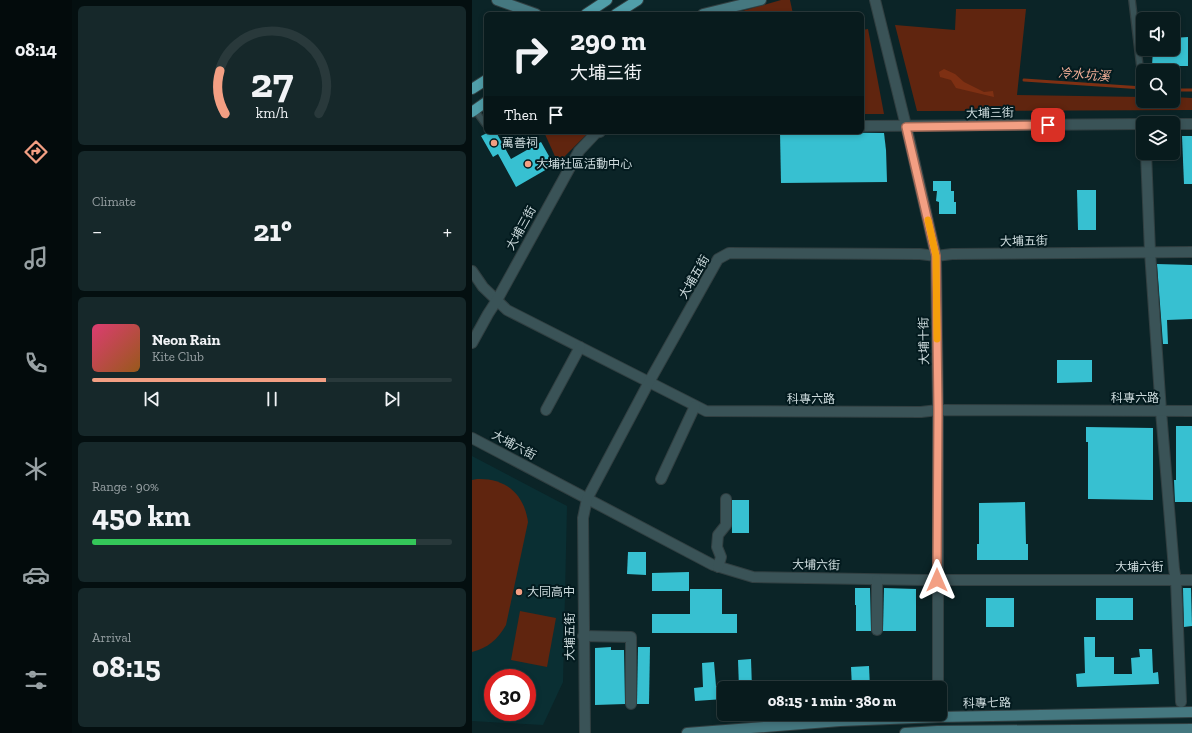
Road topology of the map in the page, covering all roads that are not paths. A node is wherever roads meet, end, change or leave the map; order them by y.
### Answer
1 (607, 0) edge
2 (638, 0) edge
3 (761, 0) edge
4 (875, 0) edge
5 (1132, 0) edge
6 (502, 1) edge
7 (531, 12) edge
8 (589, 12) edge
9 (619, 12) edge
10 (711, 12) edge
11 (1140, 64) edge
12 (484, 81) edge
13 (472, 89) edge
14 (484, 103) edge
15 (473, 111) edge
16 (484, 123) edge
17 (1136, 124) edge
18 (1180, 124) edge
19 (1192, 124) edge
20 (864, 126) edge
21 (906, 127) junction
22 (595, 134) edge
23 (1146, 160) edge
24 (1150, 252) junction
25 (1192, 252) edge
26 (936, 256) junction
27 (472, 271) edge
28 (497, 300) junction
29 (472, 343) edge
30 (580, 347) junction
31 (649, 382) junction
32 (695, 406) junction
33 (546, 410) dead end
34 (938, 410) junction
35 (1161, 411) junction
36 (1192, 411) edge
37 (472, 438) edge
38 (661, 479) dead end
39 (587, 499) junction
40 (726, 499) dead end
41 (718, 567) junction
42 (877, 580) junction
43 (937, 580) junction
44 (1176, 580) junction
45 (1192, 580) edge
46 (877, 630) dead end
47 (583, 636) junction
48 (938, 681) edge
49 (1181, 702) dead end
50 (630, 704) dead end
51 (1192, 712) edge
52 (947, 716) edge
53 (840, 721) edge
54 (938, 721) edge
55 (1192, 729) edge
56 (1143, 731) edge
57 (937, 732) edge
58 (585, 733) edge
59 (687, 733) edge
60 (905, 733) edge

1 - 8 main road
2 - 9 main road
3 - 10 street
4 - 21 street, 大埔十街
5 - 11 lane
6 - 7 street
12 - 13 main road
14 - 15 main road
15 - 16 lane
17 - 21 street, 大埔三街
18 - 19 street
20 - 21 street, 大埔三街
21 - 26 street, 大埔十街
22 - 28 street, 大埔三街
23 - 24 street
24 - 25 street, 大埔五街
24 - 26 street, 大埔五街
24 - 35 street
26 - 31 street, 大埔五街
26 - 34 street, 大埔十街
27 - 28 street, 科專六路
28 - 29 street, 大埔三街
28 - 30 street, 科專六路
30 - 31 street, 科專六路
30 - 33 street
31 - 32 street, 科專六路
31 - 39 street, 大埔五街
32 - 34 street, 科專六路
32 - 38 street
34 - 35 street, 科專六路
34 - 43 street, 大埔十街
35 - 36 street, 科專六路
35 - 44 street
37 - 39 street, 大埔六街
39 - 41 street, 大埔六街
39 - 47 street, 大埔五街
40 - 41 street
41 - 42 street, 大埔六街
42 - 43 street, 大埔六街
42 - 46 street
43 - 44 street, 大埔六街
43 - 48 street, 大埔十街
44 - 45 street, 大埔六街
44 - 49 street
47 - 50 street
47 - 58 street, 大埔五街
51 - 52 street, 科專七路
53 - 59 street, 科專七路
54 - 57 street
55 - 56 street
56 - 57 street
57 - 60 street

